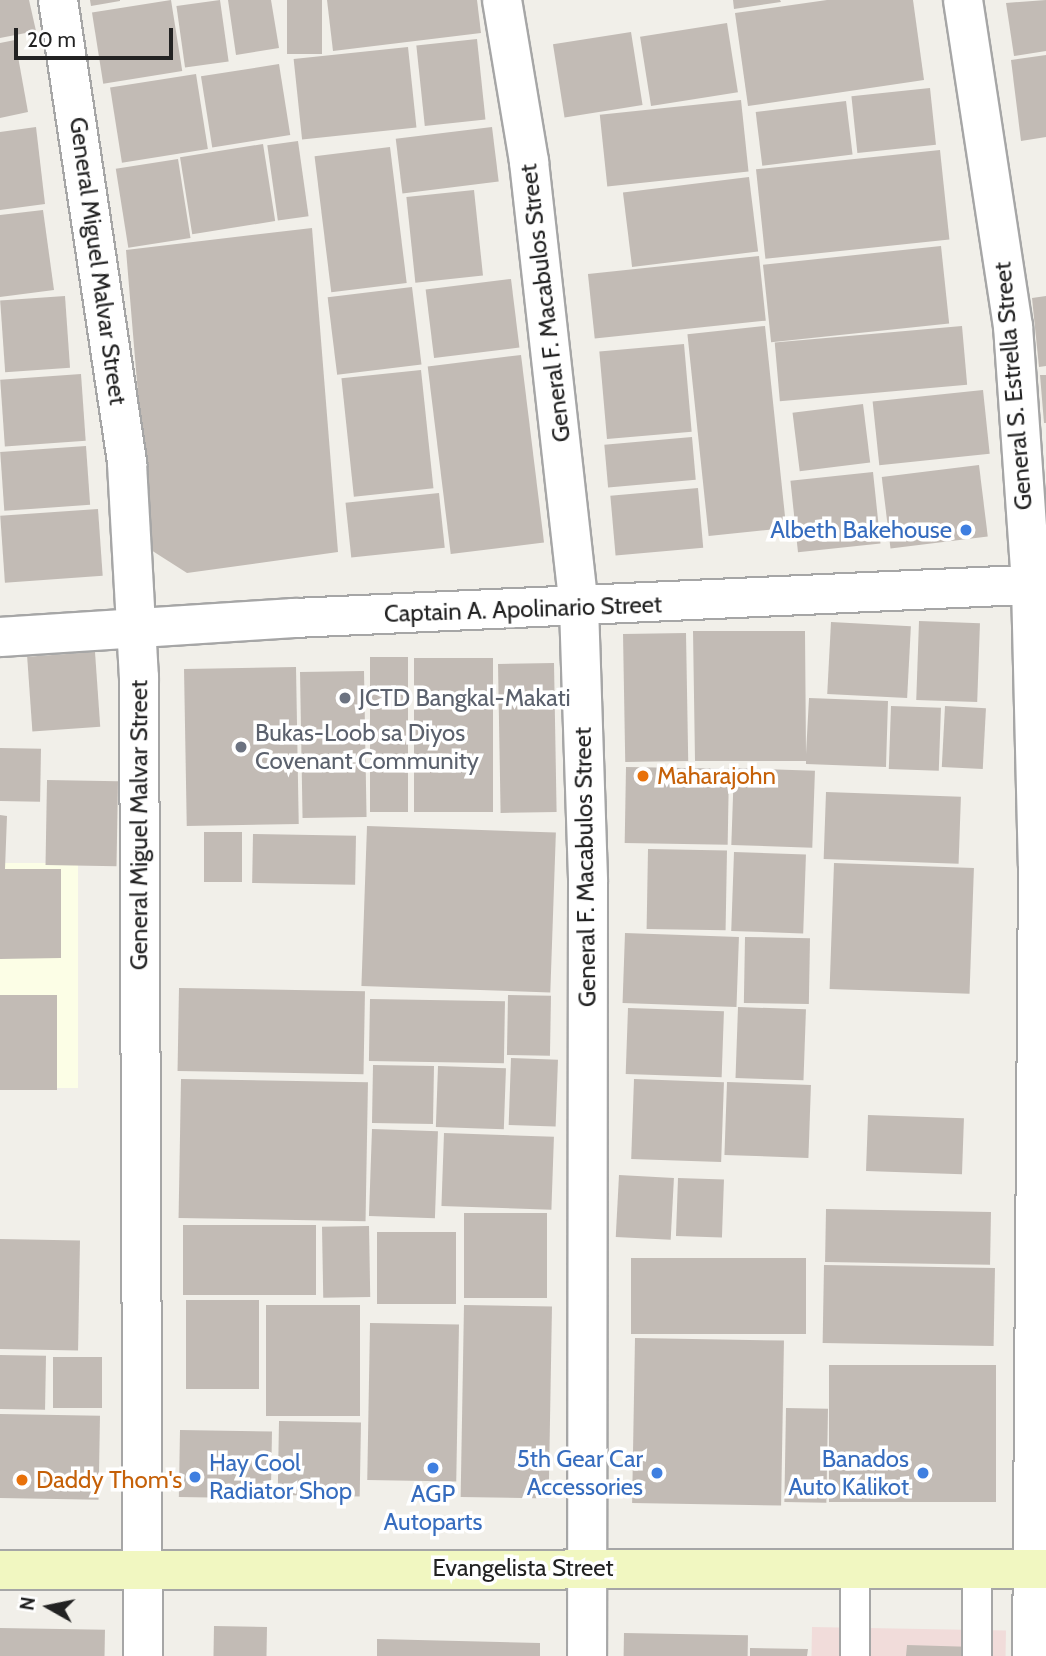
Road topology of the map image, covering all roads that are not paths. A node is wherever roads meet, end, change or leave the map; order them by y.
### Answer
1 (58, 0) edge
2 (502, 0) edge
3 (963, 0) edge
4 (1038, 585) edge
5 (579, 607) junction
6 (136, 629) junction
7 (0, 637) edge
8 (587, 1568) junction
9 (855, 1568) junction
10 (977, 1568) junction
11 (1039, 1569) edge
12 (0, 1570) edge
13 (143, 1570) junction
14 (143, 1656) edge
15 (587, 1656) edge
16 (855, 1656) edge
17 (977, 1656) edge
18 (1032, 1656) edge

1 - 6 street, General Miguel Malvar Street
2 - 5 street, General F. Macabulos Street
3 - 4 street, General S. Estrella Street
4 - 5 street, Captain A. Apolinario Street
4 - 11 street, General S. Estrella Street
5 - 6 street, Captain A. Apolinario Street
5 - 8 street, General F. Macabulos Street
6 - 7 street, Captain A. Apolinario Street
6 - 13 street, General Miguel Malvar Street
8 - 9 main road, Evangelista Street
8 - 13 main road, Evangelista Street
8 - 15 street, General F. Macabulos Street
9 - 10 main road, Evangelista Street
9 - 16 lane
10 - 11 main road, Evangelista Street
10 - 17 lane
11 - 18 street, General S. Estrella Street
12 - 13 main road, Evangelista Street
13 - 14 street, General Miguel Malvar Street

